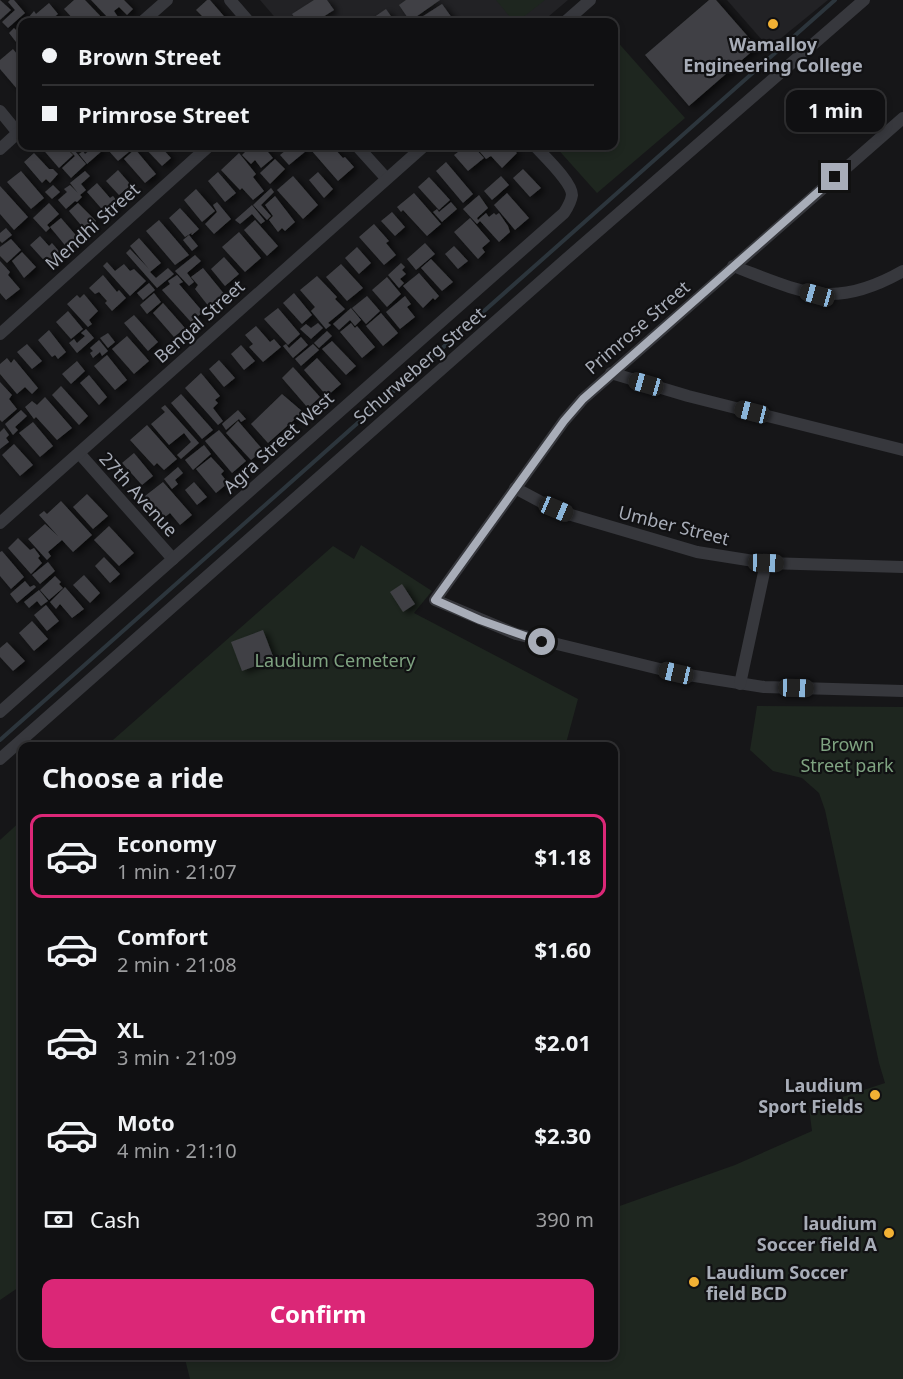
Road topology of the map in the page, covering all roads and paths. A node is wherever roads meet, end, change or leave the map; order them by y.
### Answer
1 (167, 0) edge
2 (230, 0) edge
3 (590, 0) edge
4 (864, 0) edge
5 (147, 18) edge
6 (246, 18) edge
7 (570, 18) edge
8 (0, 111) edge
9 (903, 118) edge
10 (18, 129) edge
11 (18, 133) edge
12 (0, 149) edge
13 (205, 150) edge
14 (361, 150) edge
15 (419, 150) edge
16 (538, 150) edge
17 (386, 178) junction
18 (733, 266) junction
19 (903, 271) edge
20 (0, 334) edge
21 (612, 373) junction
22 (903, 450) edge
23 (79, 453) junction
24 (515, 488) junction
25 (0, 523) edge
26 (173, 559) junction
27 (766, 563) junction
28 (903, 567) edge
29 (740, 684) junction
30 (903, 690) edge
31 (0, 712) edge
32 (19, 742) edge
33 (18, 743) edge
34 (0, 759) edge

1 - 5 street
2 - 6 street
3 - 7 street
4 - 32 street, Schurweberg Street
8 - 10 street
9 - 18 street, Primrose Street
11 - 12 street
13 - 20 street, Mendhi Street
14 - 17 street
15 - 17 street, Bengal Street
16 - 26 street, Agra Street West
17 - 23 street, Bengal Street
18 - 19 street
18 - 21 street, Primrose Street
21 - 22 street
21 - 24 street, Primrose Street
23 - 25 street, Bengal Street
23 - 26 street, 27th Avenue
24 - 27 street, Umber Street
24 - 29 street, Primrose Street
26 - 31 street, Agra Street West
27 - 28 street, Umber Street
27 - 29 street
29 - 30 street
33 - 34 street, Schurweberg Street

